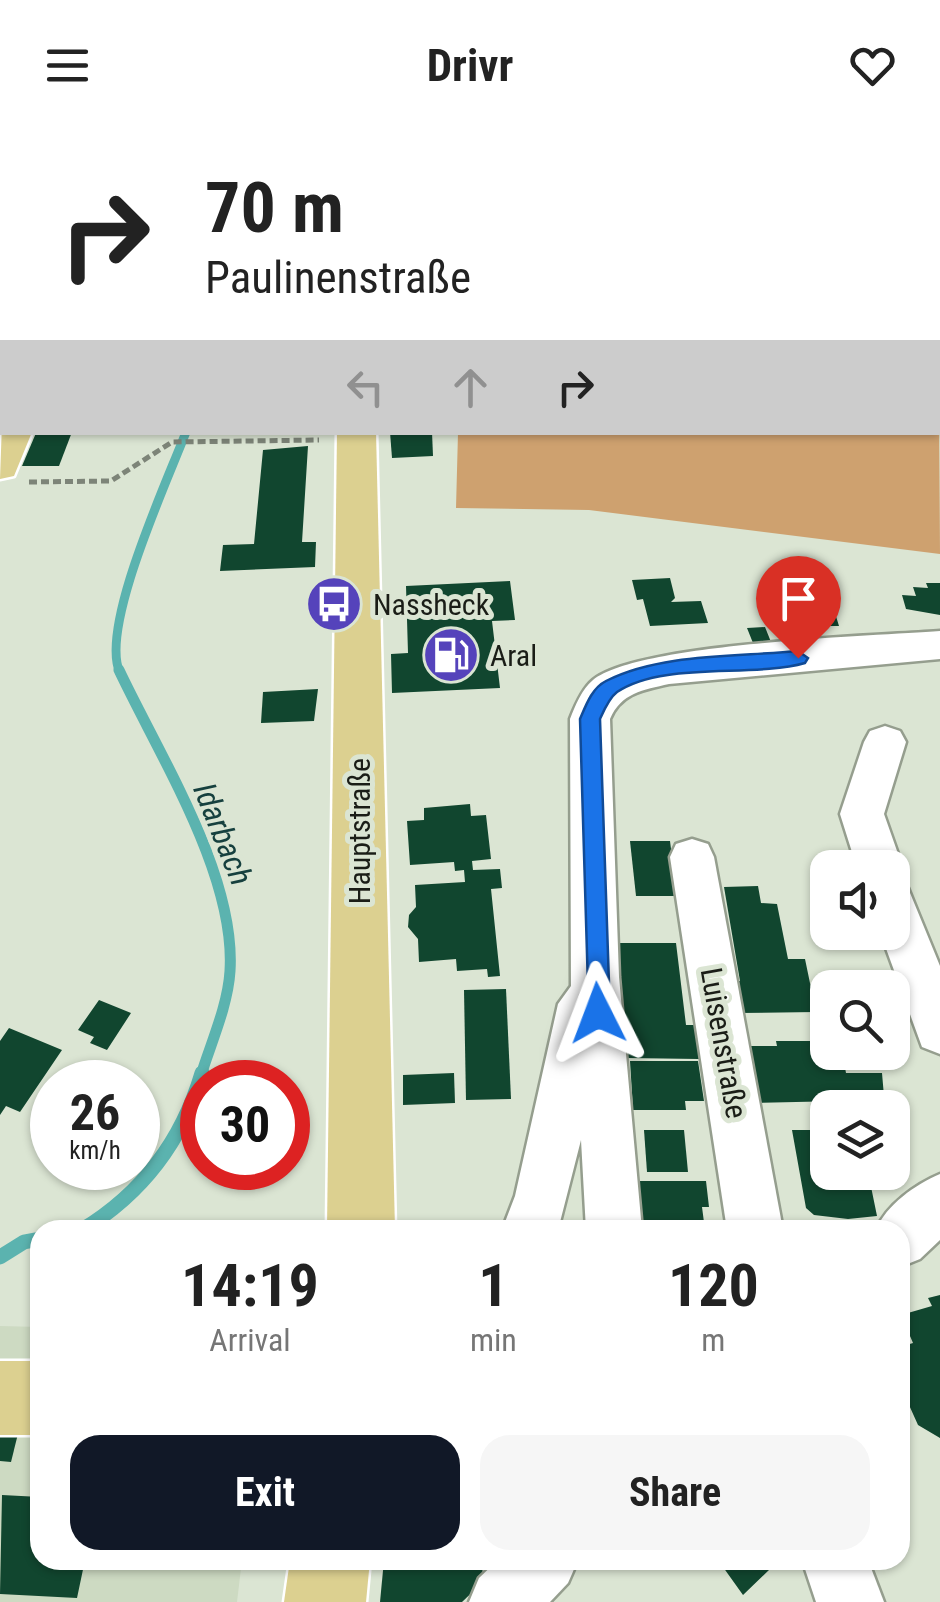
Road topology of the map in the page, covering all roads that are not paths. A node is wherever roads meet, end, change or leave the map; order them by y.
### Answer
1 (13, 435) edge
2 (356, 436) edge
3 (9, 474) edge
4 (940, 645) edge
5 (885, 742) dead end
6 (874, 850) edge
7 (692, 856) dead end
8 (910, 950) edge
9 (595, 977) junction
10 (940, 1031) edge
11 (940, 1202) edge
12 (361, 1220) edge
13 (534, 1220) edge
14 (613, 1220) edge
15 (752, 1220) edge
16 (910, 1230) edge
17 (0, 1398) edge
18 (30, 1398) edge
19 (329, 1570) edge
20 (534, 1570) edge
21 (839, 1570) edge
22 (325, 1602) edge
23 (503, 1602) edge
24 (850, 1602) edge

1 - 3 main road
2 - 12 main road, Hauptstraße
4 - 9 street
5 - 6 street
7 - 15 street, Luisenstraße
8 - 10 street
9 - 13 street
9 - 14 street
11 - 16 street
17 - 18 main road
19 - 22 main road
20 - 23 street
21 - 24 street

